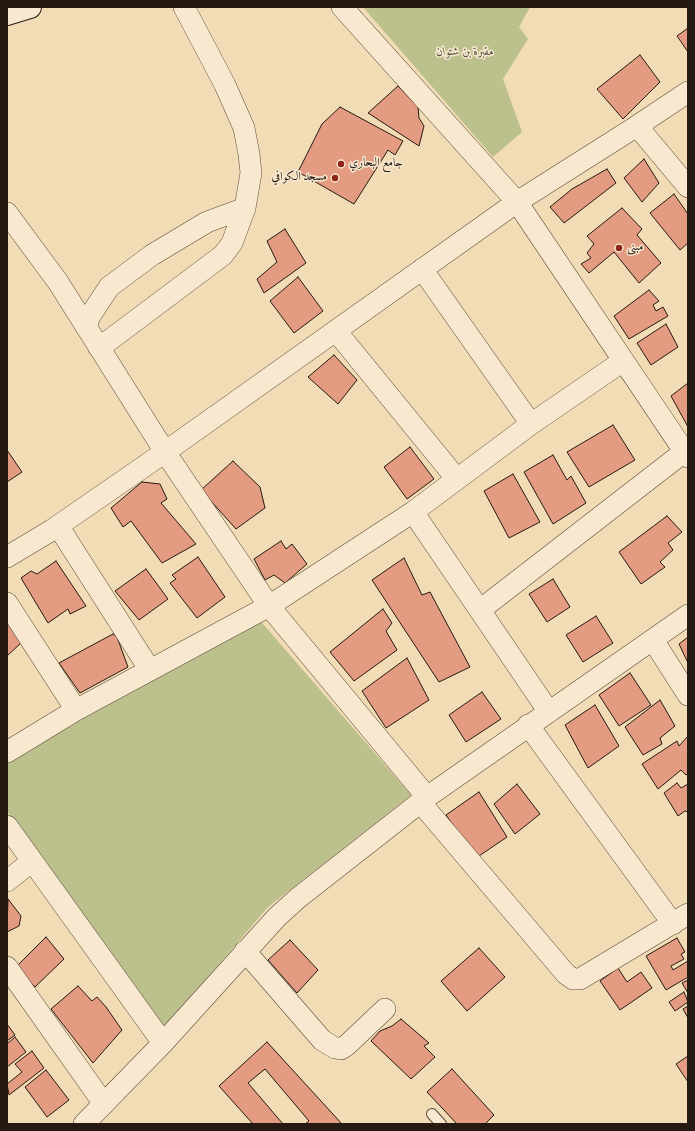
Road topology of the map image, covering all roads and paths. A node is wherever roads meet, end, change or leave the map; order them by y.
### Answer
1 (30, 7) edge
2 (184, 7) edge
3 (342, 7) edge
4 (7, 14) edge
5 (688, 92) edge
6 (637, 126) junction
7 (688, 187) edge
8 (517, 202) junction
9 (245, 208) junction
10 (7, 213) edge
11 (422, 269) junction
12 (86, 327) junction
13 (336, 331) junction
14 (99, 348) junction
15 (623, 361) junction
16 (531, 424) junction
17 (165, 452) junction
18 (686, 455) edge
19 (456, 478) junction
20 (413, 512) junction
21 (58, 526) junction
22 (7, 557) edge
23 (7, 603) edge
24 (269, 606) junction
25 (480, 610) junction
26 (688, 615) edge
27 (653, 640) junction
28 (150, 670) junction
29 (688, 695) edge
30 (76, 710) junction
31 (549, 712) junction
32 (528, 725) junction
33 (7, 752) edge
34 (424, 800) junction
35 (7, 826) edge
36 (31, 862) junction
37 (7, 881) edge
38 (680, 919) edge
39 (245, 951) junction
40 (7, 967) edge
41 (385, 1008) dead end
42 (163, 1043) junction
43 (104, 1104) junction
44 (432, 1114) dead end
45 (84, 1124) edge
46 (441, 1124) edge

1 - 4 main road
2 - 9 street
3 - 8 street
5 - 6 street
6 - 7 street
6 - 8 street
8 - 11 street
8 - 15 street
9 - 12 street
9 - 14 street
10 - 12 street
11 - 13 street
11 - 16 street
12 - 14 street
13 - 17 street
13 - 19 street
14 - 17 street
15 - 16 street
15 - 18 street
16 - 19 street
17 - 21 street
17 - 24 street
18 - 25 street
19 - 20 street
20 - 24 street
20 - 25 street
21 - 22 street
21 - 28 street
23 - 30 street
24 - 28 street
24 - 34 street
25 - 31 street
26 - 27 street
27 - 29 street
27 - 31 street
28 - 30 street
30 - 33 street
31 - 32 street
32 - 34 street
32 - 38 street
34 - 38 street
34 - 39 street
35 - 36 street
36 - 37 street
36 - 42 street
39 - 41 street
39 - 42 street
40 - 43 street
42 - 43 street
43 - 45 street
44 - 46 lane

